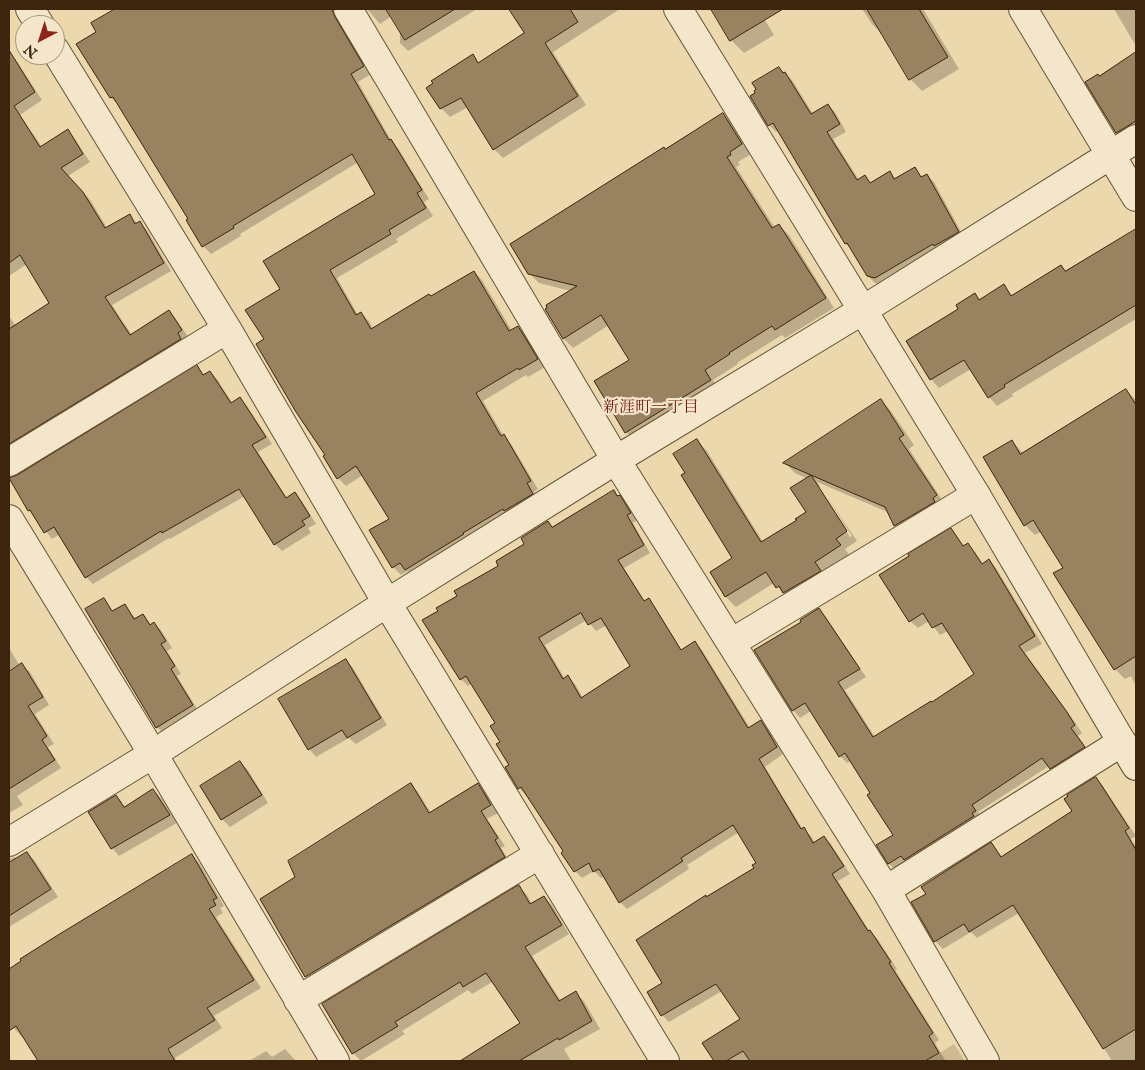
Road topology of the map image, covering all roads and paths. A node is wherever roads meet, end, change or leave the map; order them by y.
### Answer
1 (348, 9) edge
2 (678, 9) edge
3 (1022, 9) edge
4 (64, 65) edge
5 (1136, 139) edge
6 (1111, 154) junction
7 (1136, 197) edge
8 (863, 310) junction
9 (227, 329) junction
10 (616, 460) junction
11 (9, 462) edge
12 (976, 496) junction
13 (9, 519) edge
14 (387, 603) junction
15 (731, 643) junction
16 (1122, 742) junction
17 (153, 754) junction
18 (1136, 766) edge
19 (9, 842) edge
20 (540, 854) junction
21 (886, 890) junction
22 (298, 1000) junction
23 (335, 1061) edge
24 (666, 1061) edge
25 (985, 1061) edge

1 - 10 street
2 - 8 street
3 - 6 street
4 - 9 street
5 - 6 street
6 - 7 street
6 - 8 street
8 - 10 street
8 - 12 street
9 - 11 street
9 - 14 street
10 - 14 street
10 - 15 street
12 - 15 street
12 - 16 street
13 - 17 street
14 - 17 street
14 - 20 street
15 - 21 street
16 - 18 street
16 - 21 street
17 - 19 street
17 - 22 street
20 - 22 street
20 - 24 street
21 - 25 street
22 - 23 street

